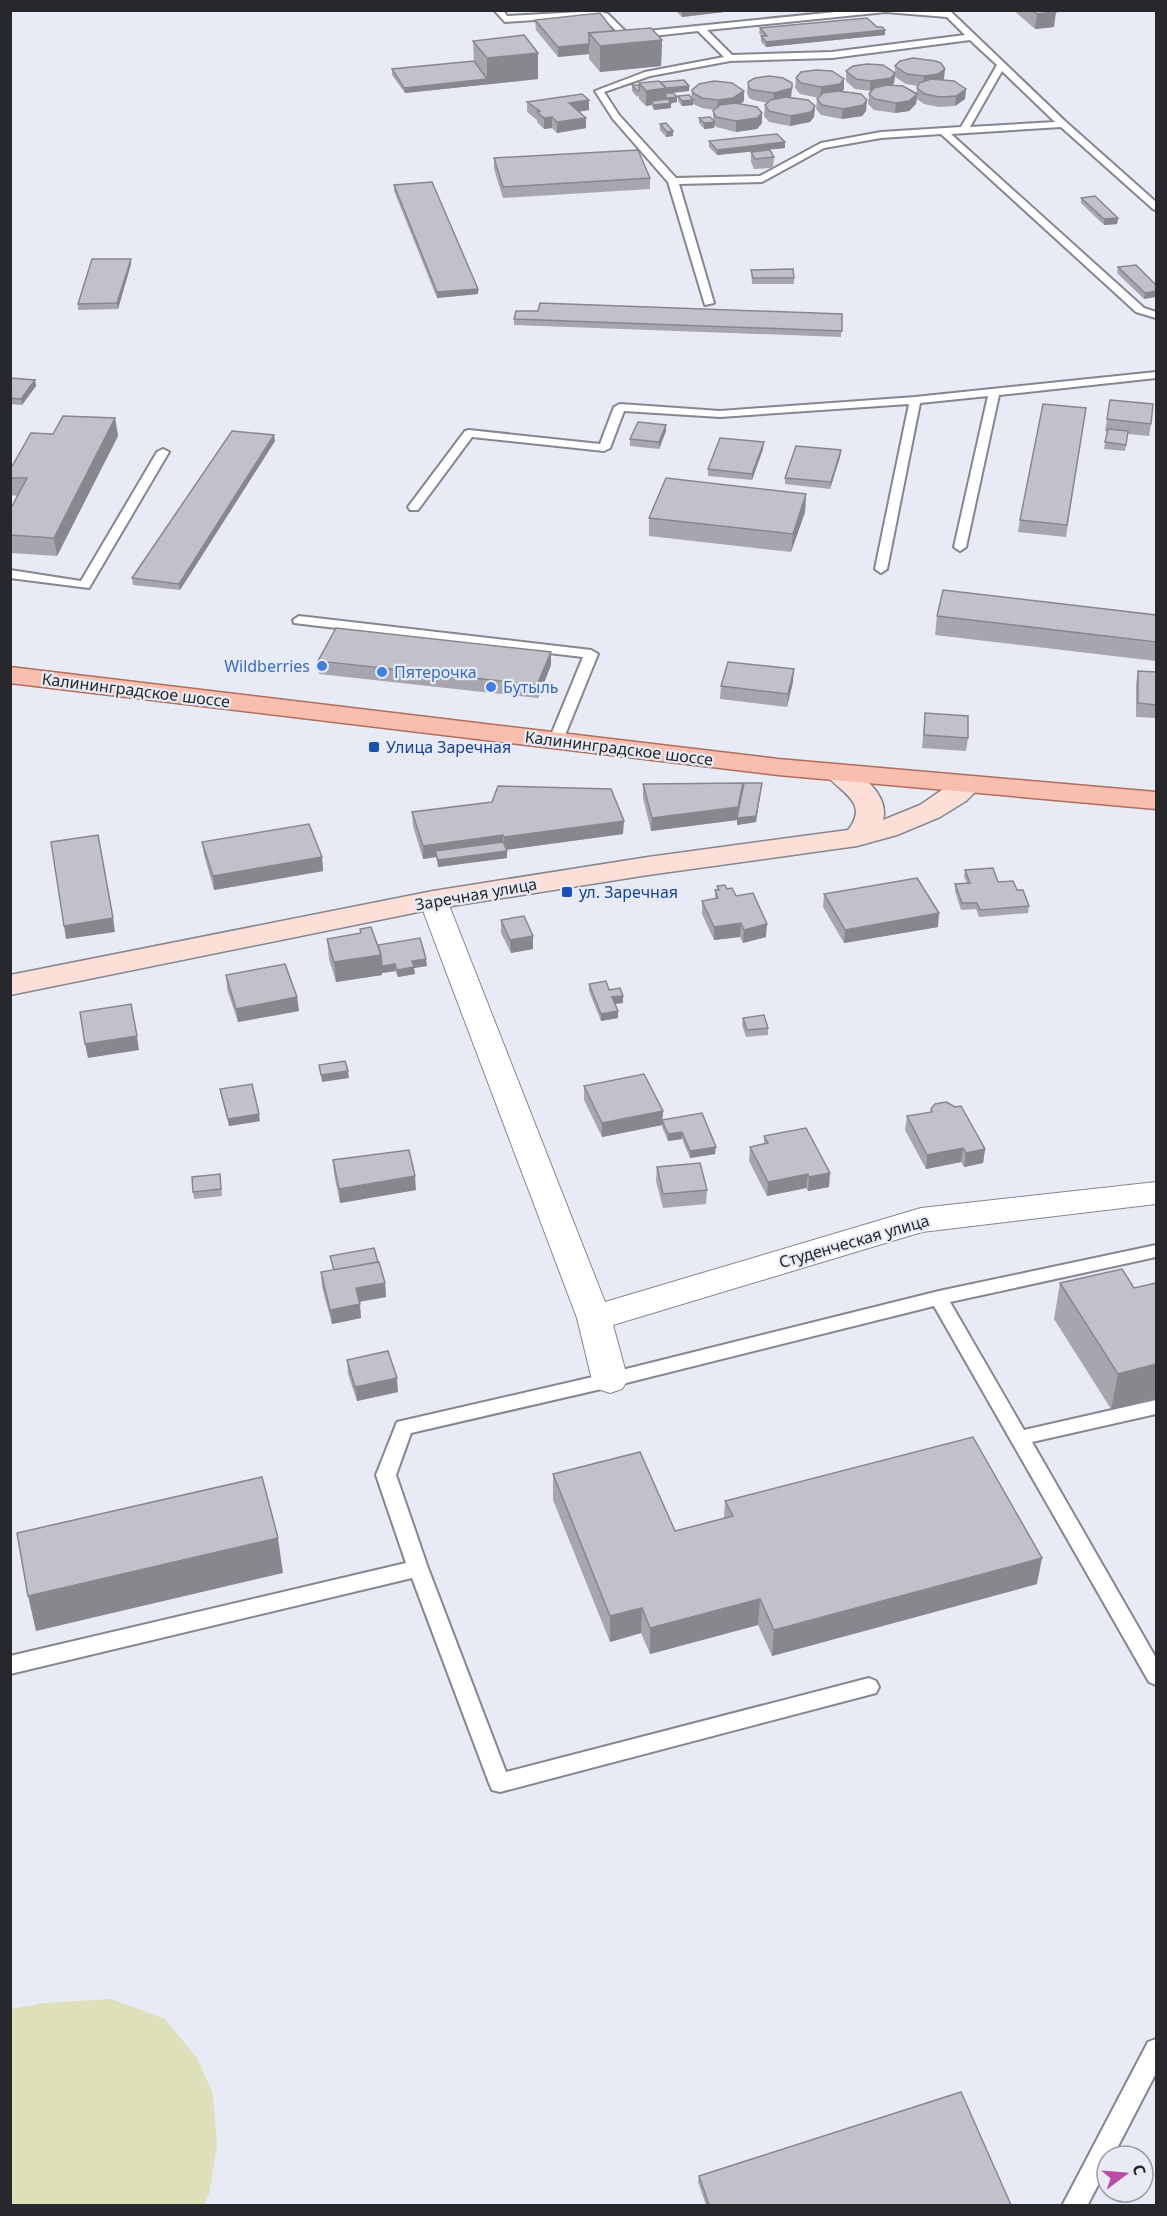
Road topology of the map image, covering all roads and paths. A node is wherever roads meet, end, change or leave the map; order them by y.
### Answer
1 (498, 10) edge
2 (886, 10) edge
3 (947, 13) edge
4 (701, 29) junction
5 (972, 37) junction
6 (730, 58) junction
7 (1001, 65) junction
8 (1063, 124) junction
9 (965, 128) junction
10 (942, 130) junction
11 (673, 181) junction
12 (1156, 207) edge
13 (709, 303) dead end
14 (1156, 315) edge
15 (1156, 375) edge
16 (994, 392) junction
17 (915, 400) junction
18 (163, 452) dead end
19 (414, 507) dead end
20 (960, 547) dead end
21 (881, 569) dead end
22 (10, 574) edge
23 (299, 620) dead end
24 (10, 675) edge
25 (556, 740) junction
26 (840, 773) junction
27 (968, 785) junction
28 (1156, 801) edge
29 (857, 837) junction
30 (433, 900) junction
31 (10, 985) edge
32 (1156, 1193) edge
33 (1156, 1251) edge
34 (939, 1298) junction
35 (594, 1318) junction
36 (610, 1380) junction
37 (1156, 1407) edge
38 (1019, 1438) junction
39 (418, 1568) junction
40 (10, 1665) edge
41 (1156, 1676) edge
42 (869, 1687) dead end
43 (1156, 2050) edge
44 (1074, 2205) edge

1 - 4 lane
2 - 3 lane
2 - 4 lane
3 - 5 lane
4 - 6 lane
5 - 6 lane
5 - 7 lane
6 - 11 lane
7 - 8 lane
7 - 9 lane
8 - 9 lane
8 - 12 lane
9 - 10 lane
10 - 11 lane
10 - 14 lane
11 - 13 lane
15 - 16 lane
16 - 17 lane
16 - 20 lane
17 - 19 lane
17 - 21 lane
18 - 22 lane
23 - 25 lane
24 - 25 main road, Калининградское шоссе
25 - 26 main road, Калининградское шоссе
26 - 27 main road, Калининградское шоссе
26 - 29 main road
27 - 28 main road, Калининградское шоссе
27 - 29 main road, Заречная улица
29 - 30 main road, Заречная улица
30 - 31 main road, Заречная улица
30 - 35 street
32 - 35 street, Студенческая улица
33 - 34 lane
34 - 36 lane
34 - 38 lane
35 - 36 street
36 - 39 lane
37 - 38 lane
38 - 41 lane
39 - 40 lane
39 - 42 lane
43 - 44 lane

